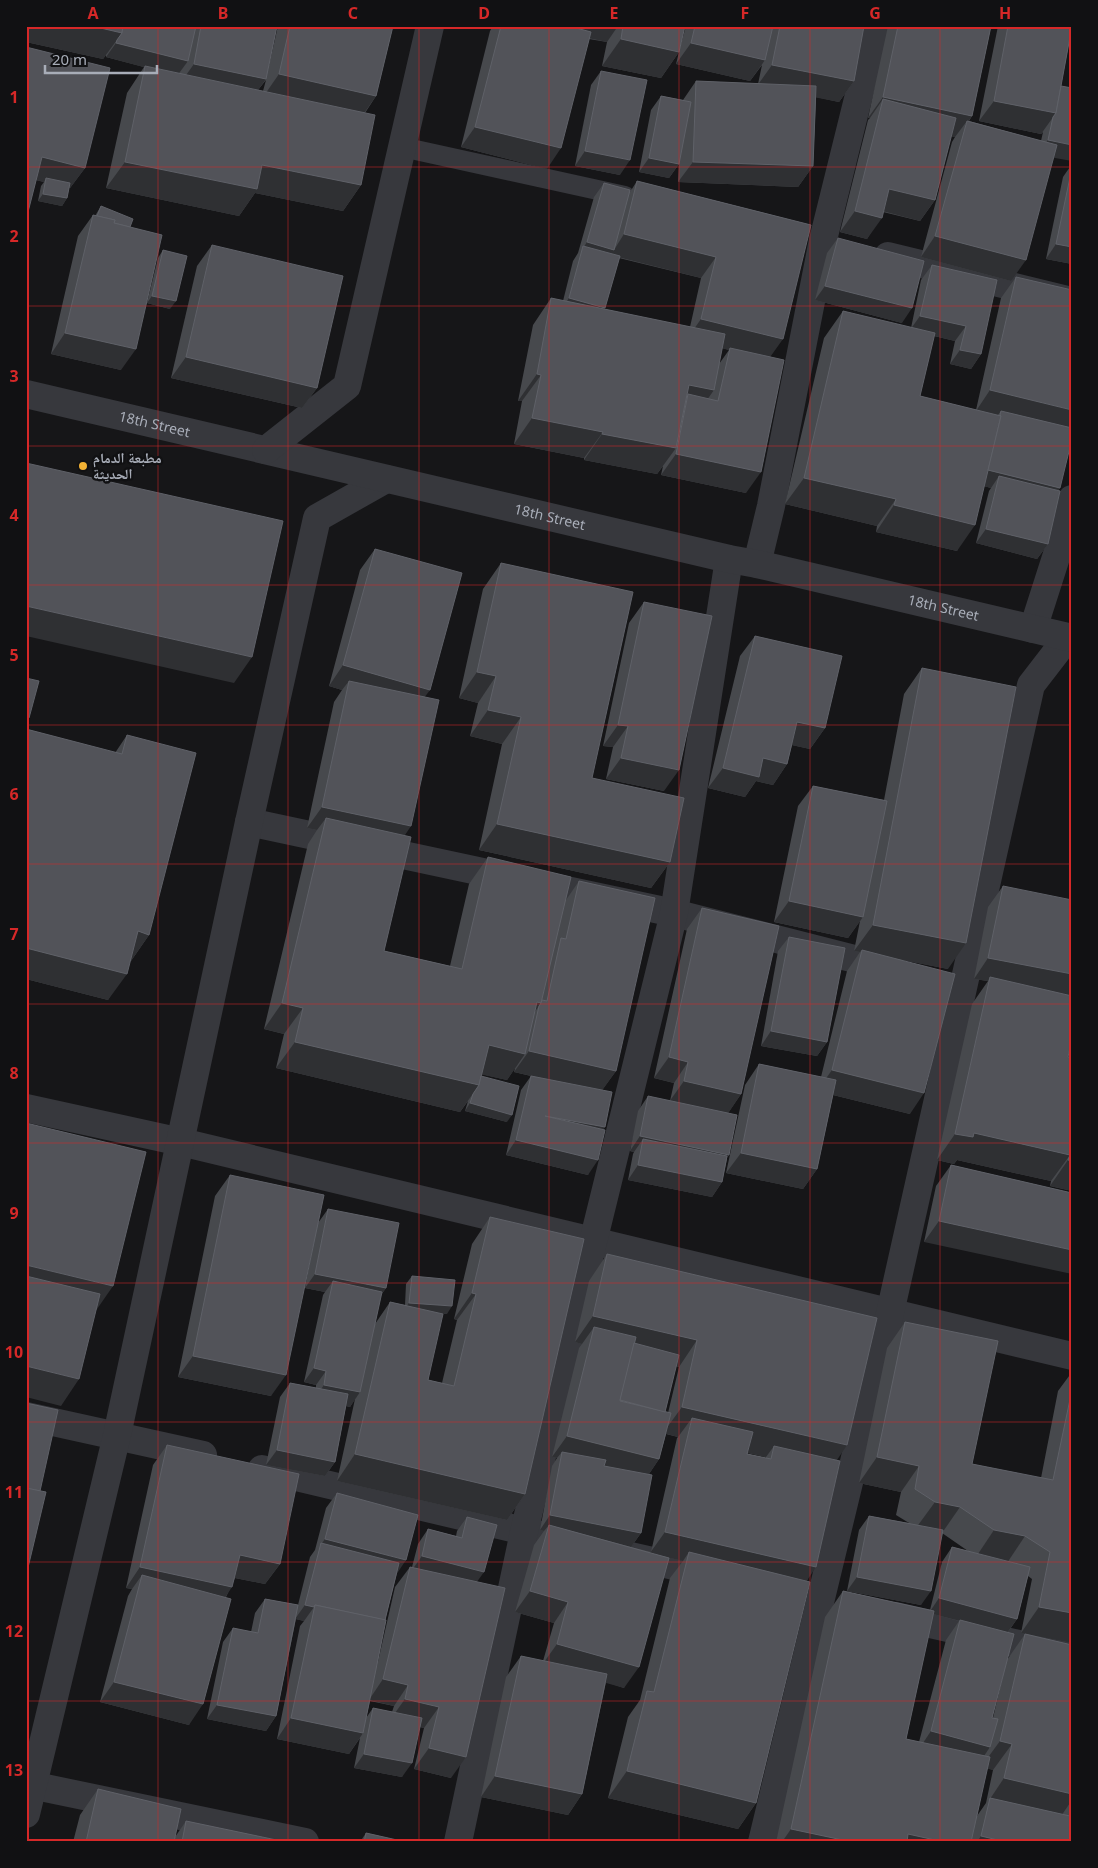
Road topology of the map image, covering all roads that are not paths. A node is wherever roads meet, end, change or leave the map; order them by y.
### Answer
1 (430, 26) edge
2 (876, 26) edge
3 (402, 147) junction
4 (642, 200) edge
5 (833, 242) junction
6 (1072, 301) edge
7 (26, 394) edge
8 (266, 450) junction
9 (386, 479) junction
10 (1072, 499) edge
11 (729, 559) junction
12 (757, 564) junction
13 (1033, 629) junction
14 (1070, 637) edge
15 (248, 822) junction
16 (674, 913) junction
17 (964, 987) junction
18 (991, 993) edge
19 (26, 1108) edge
20 (181, 1142) junction
21 (593, 1242) junction
22 (890, 1313) junction
23 (1072, 1356) edge
24 (26, 1416) edge
25 (117, 1435) junction
26 (524, 1532) junction
27 (563, 1540) edge
28 (610, 1551) edge
29 (734, 1580) edge
30 (811, 1597) junction
31 (1072, 1656) edge
32 (29, 1785) edge
33 (26, 1814) edge
34 (304, 1842) edge
35 (458, 1842) edge
36 (762, 1842) edge

1 - 3 street
2 - 5 street
3 - 4 lane
3 - 8 street
5 - 6 street
5 - 12 street
7 - 8 street, 18th Street
8 - 9 street, 18th Street
9 - 11 street, 18th Street
9 - 15 street
10 - 13 street
11 - 12 street, 18th Street
11 - 16 street
12 - 13 street, 18th Street
13 - 14 street, 18th Street
14 - 17 street
15 - 16 street
15 - 20 street
16 - 17 street
16 - 21 street
17 - 18 street
17 - 22 street
19 - 20 street
20 - 21 street
20 - 25 street
21 - 22 street
21 - 26 street
22 - 23 street
22 - 30 street
24 - 25 street
25 - 26 street
25 - 32 street
26 - 27 street
26 - 35 street
28 - 29 street
30 - 31 street
30 - 36 street
32 - 33 street
32 - 34 street

